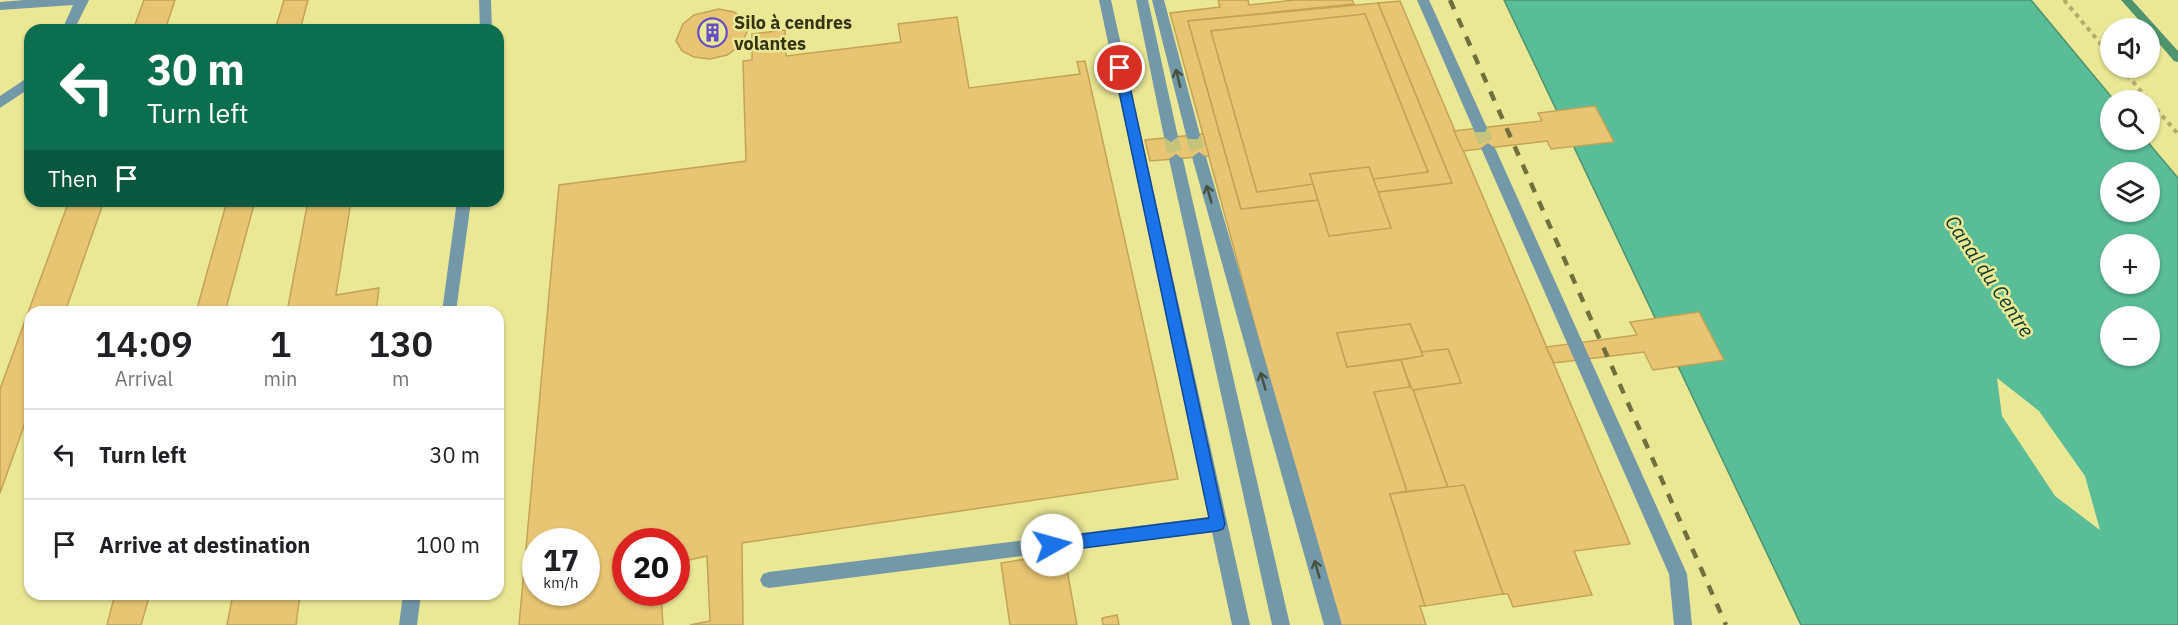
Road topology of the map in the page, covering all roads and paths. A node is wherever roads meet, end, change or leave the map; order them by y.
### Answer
1 (82, 0) edge
2 (485, 0) edge
3 (1105, 0) edge
4 (1142, 0) edge
5 (1158, 0) edge
6 (1423, 0) edge
7 (2064, 0) edge
8 (0, 6) edge
9 (71, 24) edge
10 (486, 24) edge
11 (2100, 43) edge
12 (2130, 78) edge
13 (24, 85) edge
14 (0, 103) edge
15 (1480, 128) tunnel mouth
16 (2178, 134) edge
17 (1193, 135) tunnel mouth
18 (1171, 137) tunnel mouth
19 (1488, 148) tunnel mouth
20 (1199, 157) tunnel mouth
21 (1176, 159) tunnel mouth
22 (463, 207) edge
23 (450, 306) edge
24 (1217, 524) junction
25 (769, 580) dead end
26 (411, 600) edge
27 (408, 625) edge
28 (1241, 625) edge
29 (1281, 625) edge
30 (1334, 625) edge
31 (1683, 625) edge

1 - 8 lane
1 - 9 lane
2 - 10 lane
3 - 24 lane
4 - 18 lane
17 -> 5 lane
6 - 15 lane
7 - 11 path
12 - 16 path
13 - 14 lane
19 - 31 lane
30 -> 20 lane
21 - 29 lane
22 - 23 lane
24 - 25 lane
24 - 28 lane
26 - 27 lane

